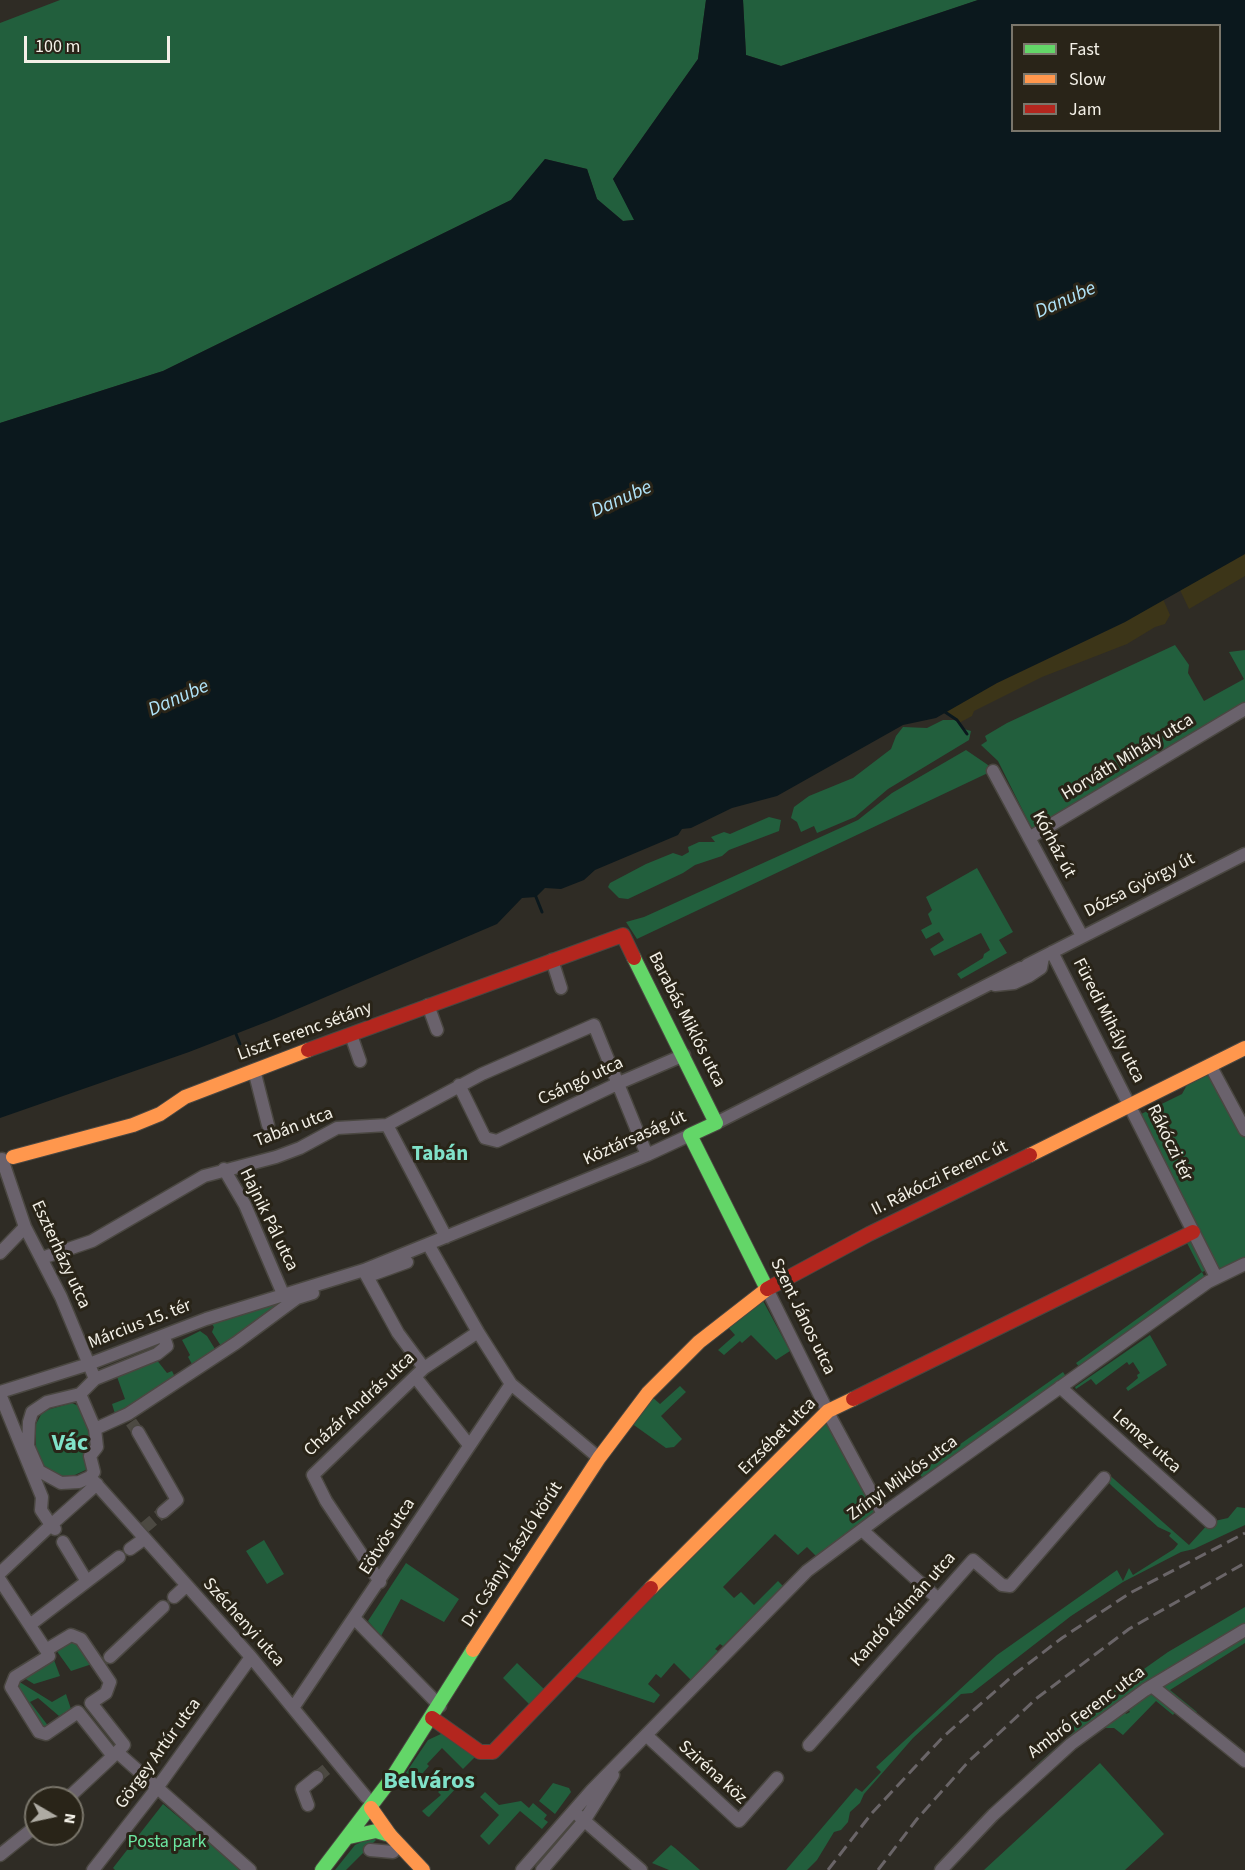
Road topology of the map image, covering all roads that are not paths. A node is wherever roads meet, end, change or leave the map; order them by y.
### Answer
1 (1245, 709) edge
2 (993, 771) dead end
3 (1029, 838) junction
4 (1245, 854) edge
5 (622, 935) joint
6 (1082, 936) junction
7 (1048, 955) junction
8 (552, 960) junction
9 (988, 985) junction
10 (561, 988) dead end
11 (428, 1005) junction
12 (437, 1030) dead end
13 (351, 1035) junction
14 (1245, 1048) edge
15 (684, 1055) junction
16 (360, 1061) dead end
17 (1210, 1065) junction
18 (254, 1070) junction
19 (619, 1083) junction
20 (459, 1085) junction
21 (1130, 1106) junction
22 (716, 1123) junction
23 (268, 1125) dead end
24 (387, 1125) junction
25 (1245, 1130) edge
26 (690, 1135) junction
27 (647, 1155) junction
28 (4, 1157) edge
29 (224, 1169) junction
30 (24, 1227) junction
31 (1192, 1232) junction
32 (446, 1237) junction
33 (428, 1244) junction
34 (0, 1253) edge
35 (42, 1258) junction
36 (407, 1262) dead end
37 (1245, 1264) edge
38 (367, 1276) junction
39 (1216, 1277) junction
40 (767, 1289) junction
41 (282, 1290) junction
42 (478, 1332) junction
43 (164, 1337) junction
44 (89, 1364) junction
45 (420, 1373) junction
46 (94, 1379) junction
47 (511, 1384) junction
48 (1060, 1387) junction
49 (0, 1393) edge
50 (80, 1394) junction
51 (828, 1411) junction
52 (133, 1423) junction
53 (95, 1429) junction
54 (469, 1445) junction
55 (598, 1458) junction
56 (1104, 1478) dead end
57 (94, 1480) junction
58 (163, 1512) tunnel mouth
59 (884, 1514) junction
60 (1210, 1522) dead end
61 (53, 1528) junction
62 (862, 1530) junction
63 (142, 1533) junction
64 (63, 1542) dead end
65 (130, 1549) dead end
66 (119, 1557) dead end
67 (1, 1574) edge
68 (86, 1580) junction
69 (380, 1582) junction
70 (186, 1586) junction
71 (174, 1597) dead end
72 (937, 1599) junction
73 (164, 1607) dead end
74 (354, 1618) junction
75 (35, 1621) dead end
76 (1245, 1630) edge
77 (46, 1650) junction
78 (110, 1657) dead end
79 (251, 1658) junction
80 (1152, 1686) junction
81 (91, 1703) junction
82 (440, 1706) junction
83 (293, 1708) junction
84 (78, 1712) junction
85 (432, 1718) junction
86 (646, 1736) junction
87 (809, 1745) dead end
88 (115, 1754) junction
89 (1245, 1761) edge
90 (617, 1767) junction
91 (317, 1777) tunnel mouth
92 (777, 1778) dead end
93 (81, 1786) edge
94 (157, 1788) junction
95 (371, 1802) junction
96 (308, 1805) dead end
97 (573, 1811) junction
98 (584, 1821) junction
99 (390, 1835) junction
100 (24, 1836) edge
101 (349, 1837) junction
102 (370, 1850) dead end
103 (393, 1852) dead end
104 (411, 1854) junction
105 (0, 1855) edge
106 (98, 1868) edge
107 (250, 1870) edge
108 (322, 1870) edge
109 (423, 1870) edge
110 (522, 1870) edge
111 (543, 1870) edge
112 (641, 1870) edge
113 (941, 1870) edge

1 - 3 street, Horváth Mihály utca
2 - 3 street, Kórház út
3 - 6 street, Kórház út
4 - 6 street, Dózsa György út
5 - 8 street, Liszt Ferenc sétány
5 - 15 street, Barabás Miklós utca
6 - 7 street, Dózsa György út
7 - 9 street, Köztársaság út
7 - 9 street, Köztársaság út
7 - 21 street, Füredi Mihály utca
8 - 10 street
8 - 11 street, Liszt Ferenc sétány
9 - 22 street, Köztársaság út
11 - 12 street
11 - 13 street, Liszt Ferenc sétány
13 - 16 street
13 - 18 street, Liszt Ferenc sétány
14 - 17 street, Rákóczi tér
15 - 19 street, Csángó utca
15 - 22 street, Barabás Miklós utca
17 - 21 street, Rákóczi tér
17 - 25 street
18 - 23 street
18 - 28 street, Liszt Ferenc sétány
19 - 20 street, Csángó utca
19 - 20 street, Tabán utca
19 - 27 street
20 - 24 street, Tabán utca
21 - 31 street, Rákóczi tér
21 - 40 street, II. Rákóczi Ferenc út
22 - 26 street, Köztársaság út
24 - 29 street, Tabán utca
24 - 32 street
26 - 27 street, Köztársaság út
26 - 40 street, Szent János utca
27 - 32 street, Köztársaság út
28 - 30 street, Eszterházy utca
29 - 35 street, Tabán utca
29 - 41 street, Hajnik Pál utca
30 - 34 street
30 - 35 street, Eszterházy utca
31 - 39 street, Rákóczi tér
31 - 51 street, Erzsébet utca
32 - 33 street, Köztársaság út
33 - 38 street, Köztársaság út
33 - 42 street
35 - 44 street, Eszterházy utca
36 - 38 street
37 - 39 street, Zrínyi Miklós utca
38 - 41 street, Köztársaság út
38 - 45 street
38 - 52 street
39 - 48 street, Zrínyi Miklós utca
40 - 51 street, Szent János utca
40 - 55 street, Dr. Csányi László körút
41 - 43 street, Március 15. tér
42 - 45 street, Cházár András utca
42 - 47 street
43 - 44 street, Március 15. tér
43 - 46 street
44 - 46 street, Eszterházy utca
44 - 49 street, Március 15. tér
45 - 54 street
45 - 69 street, Cházár András utca
46 - 50 street
47 - 54 street, Eötvös utca
47 - 55 street
48 - 59 street, Zrínyi Miklós utca
48 - 60 street, Lemez utca
49 - 61 street, Március 15. tér
50 - 53 street
50 - 57 street
51 - 59 street, Szent János utca
51 - 85 street, Erzsébet utca
52 - 53 street
52 - 58 street
53 - 57 street
54 - 69 street, Eötvös utca
55 - 82 street, Dr. Csányi László körút
56 - 72 street, Kandó Kálmán utca
57 - 61 street
57 - 63 street, Széchenyi utca
59 - 62 street, Zrínyi Miklós utca
61 - 67 street
62 - 72 street
62 - 86 street, Zrínyi Miklós utca
63 - 65 street
63 - 70 street, Széchenyi utca
64 - 68 street
66 - 68 street
67 - 77 street
68 - 75 street
69 - 74 street, Eötvös utca
70 - 71 street
70 - 79 street, Széchenyi utca
72 - 87 street, Kandó Kálmán utca
73 - 78 street
74 - 82 street
74 - 83 street, Eötvös utca
76 - 80 street, Ambró Ferenc utca
77 - 81 street
77 - 84 street
79 - 83 street, Széchenyi utca
79 - 94 street, Görgey Artúr utca
80 - 89 street
80 - 113 street, Ambró Ferenc utca
81 - 84 street
81 - 88 street
82 - 85 street, Dr. Csányi László körút
83 - 95 street, Széchenyi utca
84 - 88 street
85 - 95 street, Dr. Csányi László körút
86 - 90 street, Zrínyi Miklós utca
86 - 92 street, Sziréna köz
88 - 93 street
88 - 94 street
90 - 97 street, Zrínyi Miklós utca
90 - 98 street, Zrínyi Miklós utca
91 - 96 street
94 - 106 street, Görgey Artúr utca
94 - 107 street
95 - 99 street, Széchenyi utca
95 - 101 street, Dr. Csányi László körút
95 - 104 street, Széchenyi utca
97 - 98 street
97 - 110 street, Zrínyi Miklós utca
98 - 111 street, Zrínyi Miklós utca
98 - 112 street
99 - 101 street
99 - 104 street, Széchenyi utca
100 - 105 street
101 - 108 street, Dr. Csányi László körút
102 - 103 street
104 - 109 street, Széchenyi utca

